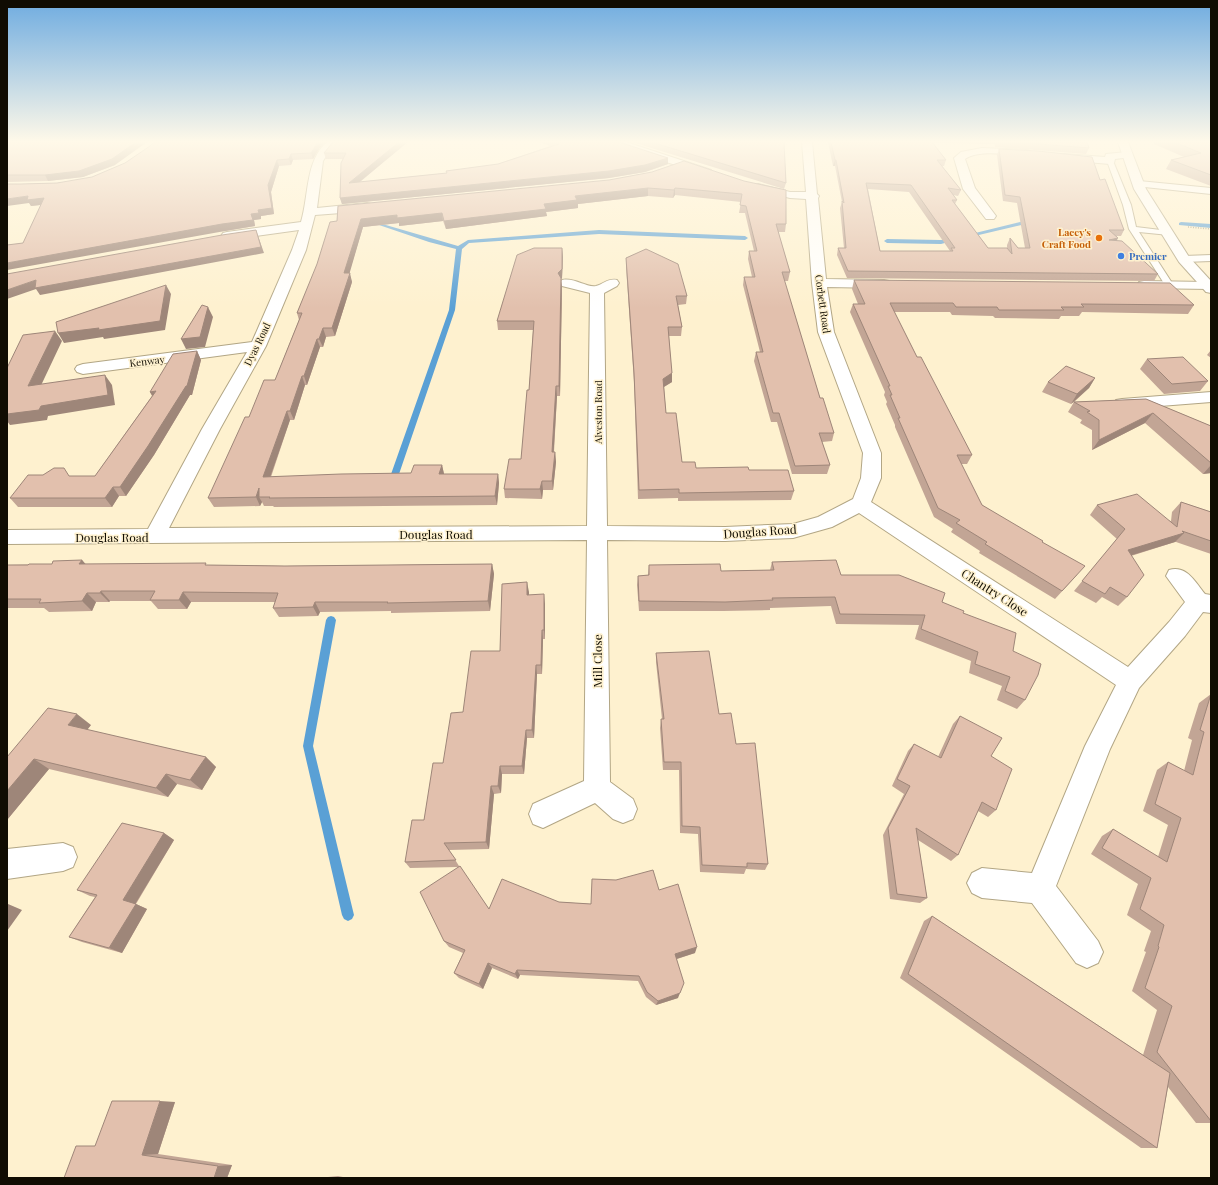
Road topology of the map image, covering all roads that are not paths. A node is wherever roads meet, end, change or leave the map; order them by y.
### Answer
1 (312, 197) edge
2 (813, 197) edge
3 (976, 197) edge
4 (1124, 197) edge
5 (1147, 197) edge
6 (377, 206) edge
7 (1006, 215) dead end
8 (975, 216) dead end
9 (990, 216) junction
10 (308, 218) junction
11 (1133, 229) junction
12 (1169, 233) junction
13 (217, 237) edge
14 (1211, 258) edge
15 (1184, 259) junction
16 (567, 283) dead end
17 (819, 283) junction
18 (899, 284) edge
19 (1130, 285) edge
20 (1170, 286) junction
21 (1209, 287) edge
22 (258, 346) junction
23 (89, 353) dead end
24 (1211, 397) edge
25 (1108, 405) edge
26 (860, 504) junction
27 (597, 533) junction
28 (7, 537) edge
29 (154, 537) junction
30 (1177, 576) dead end
31 (1205, 603) edge
32 (1130, 681) junction
33 (598, 788) junction
34 (623, 809) dead end
35 (543, 814) dead end
36 (63, 857) dead end
37 (7, 864) edge
38 (982, 883) dead end
39 (1040, 889) junction
40 (1087, 952) dead end

1 - 10 street, Dyas Road
2 - 17 street, Corbett Road
3 - 9 street
4 - 11 lane
5 - 12 street
6 - 10 street
7 - 9 street
8 - 9 street
10 - 13 street
10 - 22 street, Dyas Road
11 - 12 lane
11 - 20 lane
12 - 15 street
14 - 15 lane
15 - 21 street
16 - 27 street, Alveston Road
17 - 18 street
17 - 26 street, Corbett Road
19 - 20 street
20 - 21 street
22 - 23 street, Kenway
22 - 29 street, Dyas Road
24 - 25 street
26 - 27 street, Douglas Road
26 - 32 street, Chantry Close
27 - 29 street, Douglas Road
27 - 33 street, Mill Close
28 - 29 street, Douglas Road
30 - 31 street
31 - 32 street
32 - 39 street
33 - 34 street
33 - 35 street
36 - 37 street
38 - 39 street
39 - 40 street

